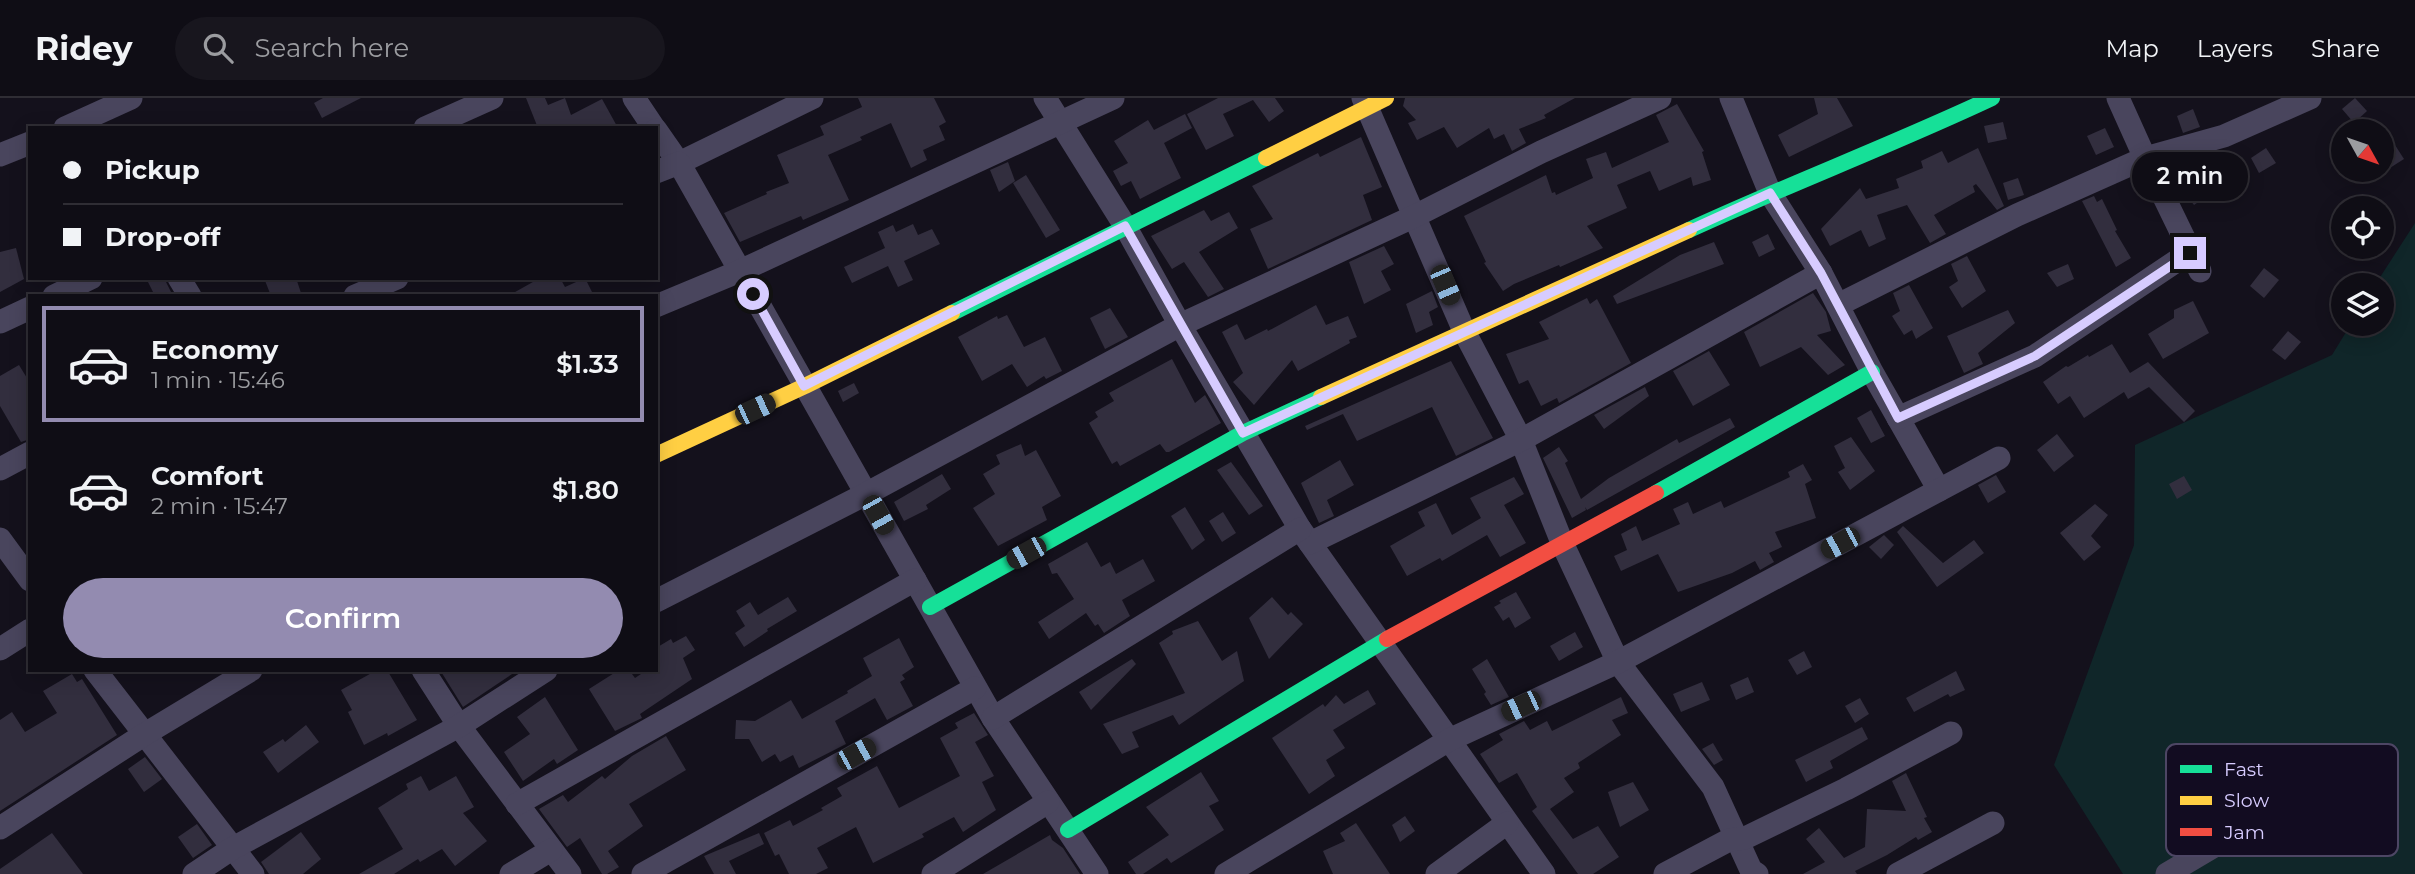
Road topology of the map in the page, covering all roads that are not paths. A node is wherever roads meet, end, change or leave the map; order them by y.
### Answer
1 (131, 98) edge
2 (492, 98) edge
3 (634, 98) edge
4 (813, 98) edge
5 (1045, 98) edge
6 (1113, 98) edge
7 (1660, 98) edge
8 (1731, 98) edge
9 (1992, 98) edge
10 (2119, 98) edge
11 (2309, 98) edge
12 (1372, 102) edge
13 (89, 114) edge
14 (1060, 122) junction
15 (68, 126) edge
16 (429, 126) edge
17 (653, 126) edge
18 (658, 133) edge
19 (28, 144) edge
20 (0, 155) edge
21 (2145, 158) junction
22 (679, 163) junction
23 (658, 171) edge
24 (1770, 193) junction
25 (1415, 216) junction
26 (1125, 226) junction
27 (740, 271) junction
28 (1821, 273) junction
29 (87, 280) edge
30 (392, 280) edge
31 (58, 294) edge
32 (360, 294) edge
33 (658, 305) edge
34 (1838, 305) junction
35 (28, 309) edge
36 (0, 322) edge
37 (1180, 326) junction
38 (1464, 331) junction
39 (1872, 372) junction
40 (804, 386) junction
41 (1898, 418) junction
42 (1243, 433) junction
43 (1521, 440) junction
44 (28, 454) edge
45 (658, 454) edge
46 (1999, 458) dead end
47 (0, 469) edge
48 (1938, 490) junction
49 (866, 494) junction
50 (1305, 536) junction
51 (0, 539) edge
52 (1563, 545) junction
53 (28, 577) edge
54 (915, 580) junction
55 (658, 600) edge
56 (930, 607) junction
57 (28, 631) edge
58 (1380, 643) junction
59 (0, 649) edge
60 (1618, 662) junction
61 (97, 672) edge
62 (248, 672) edge
63 (424, 672) edge
64 (542, 672) edge
65 (975, 688) junction
66 (993, 718) junction
67 (459, 726) junction
68 (1951, 733) dead end
69 (145, 734) junction
70 (1449, 740) junction
71 (1048, 802) junction
72 (517, 804) junction
73 (1507, 823) junction
74 (1993, 823) dead end
75 (0, 828) edge
76 (1068, 830) junction
77 (1736, 839) junction
78 (233, 848) junction
79 (551, 850) junction
80 (2197, 856) edge
81 (194, 874) edge
82 (253, 874) edge
83 (511, 874) edge
84 (570, 874) edge
85 (643, 874) edge
86 (933, 874) edge
87 (1097, 874) edge
88 (1226, 874) edge
89 (1437, 874) edge
90 (1544, 874) edge
91 (1665, 874) edge
92 (1757, 874) edge
93 (1898, 874) edge
94 (2167, 874) edge

1 - 13 street
2 - 16 street
3 - 17 street
4 - 22 street
5 - 14 street
6 - 14 street
7 - 25 street
8 - 24 street
9 - 24 street
10 - 21 street
11 - 21 street
12 - 25 street
12 - 26 street
13 - 15 street
14 - 26 street
14 - 27 street
18 - 22 street
19 - 20 street
21 - 34 street
21 - 41 street
22 - 23 street
22 - 27 street
24 - 28 street
24 - 38 street
25 - 37 street
25 - 38 street
26 - 37 street
26 - 40 street
27 - 33 street
27 - 40 street
28 - 34 street
28 - 43 street
29 - 31 street
30 - 32 street
34 - 39 street
35 - 36 street
37 - 42 street
37 - 49 street
38 - 42 street
38 - 43 street
39 - 41 street
39 - 52 street
40 - 45 street
40 - 49 street
41 - 48 street
42 - 50 street
42 - 56 street
43 - 50 street
43 - 52 street
44 - 47 street
46 - 48 street
48 - 60 street
49 - 54 street
49 - 55 street
50 - 58 street
50 - 66 street
51 - 53 street
52 - 58 street
52 - 60 street
54 - 56 street
54 - 72 street
56 - 65 street
57 - 59 street
58 - 70 street
58 - 76 street
60 - 70 street
60 - 77 street
61 - 69 street
62 - 69 street
63 - 67 street
64 - 67 street
65 - 66 street
65 - 85 street
66 - 71 street
67 - 72 street
67 - 78 street
68 - 77 street
69 - 75 street
69 - 78 street
70 - 73 street
70 - 88 street
71 - 76 street
71 - 86 street
72 - 79 street
73 - 89 street
73 - 90 street
74 - 93 street
76 - 87 street
77 - 91 street
77 - 92 street
78 - 81 street
78 - 82 street
79 - 83 street
79 - 84 street
80 - 94 street

